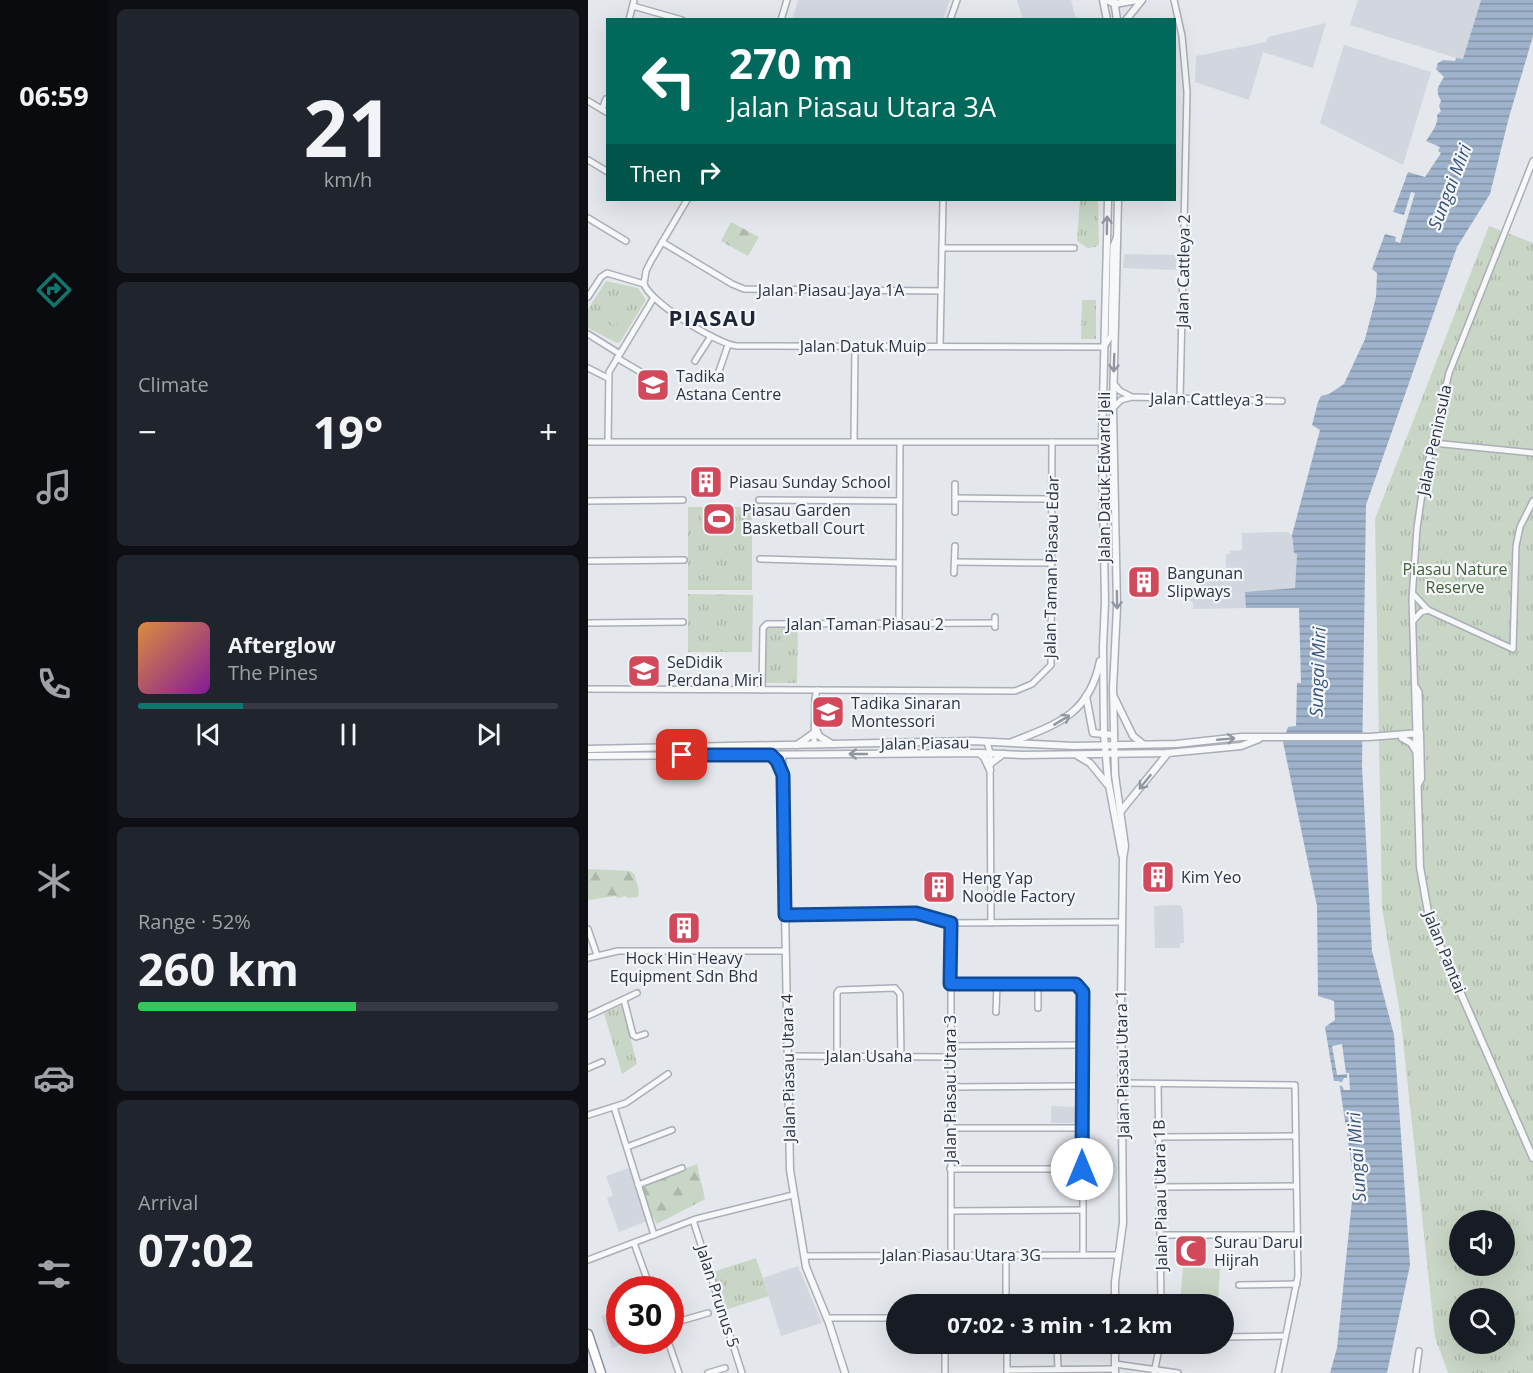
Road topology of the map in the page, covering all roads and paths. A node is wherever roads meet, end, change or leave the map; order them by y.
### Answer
1 (787, 0) edge
2 (957, 0) edge
3 (1105, 0) edge
4 (1137, 0) edge
5 (1142, 0) edge
6 (1174, 0) edge
7 (1115, 2) edge
8 (634, 3) edge
9 (630, 18) edge
10 (676, 18) edge
11 (782, 18) edge
12 (951, 18) edge
13 (1107, 18) edge
14 (1108, 18) edge
15 (1117, 18) edge
16 (1128, 18) edge
17 (588, 101) edge
18 (605, 111) edge
19 (588, 160) edge
20 (1533, 161) edge
21 (606, 171) edge
22 (686, 201) edge
23 (943, 201) edge
24 (1108, 201) edge
25 (1119, 201) edge
26 (588, 218) edge
27 (1118, 235) junction
28 (626, 241) dead end
29 (662, 242) junction
30 (942, 248) junction
31 (1074, 248) dead end
32 (644, 284) junction
33 (941, 291) junction
34 (588, 297) edge
35 (654, 299) junction
36 (588, 334) edge
37 (711, 336) junction
38 (728, 345) junction
39 (855, 346) junction
40 (940, 346) junction
41 (1104, 347) junction
42 (619, 356) junction
43 (695, 361) dead end
44 (588, 368) edge
45 (644, 374) dead end
46 (718, 374) dead end
47 (608, 378) junction
48 (1113, 383) junction
49 (1132, 397) junction
50 (1180, 399) junction
51 (1282, 401) dead end
52 (1113, 408) junction
53 (1113, 427) junction
54 (854, 441) junction
55 (588, 442) edge
56 (608, 442) junction
57 (1052, 442) junction
58 (1102, 442) junction
59 (900, 443) junction
60 (1433, 443) junction
61 (1533, 453) edge
62 (955, 484) dead end
63 (955, 498) junction
64 (1052, 499) junction
65 (683, 500) dead end
66 (759, 500) dead end
67 (588, 501) edge
68 (898, 501) junction
69 (1533, 501) edge
70 (954, 512) dead end
71 (1116, 543) junction
72 (955, 546) dead end
73 (760, 559) dead end
74 (1104, 559) junction
75 (684, 560) dead end
76 (588, 561) edge
77 (955, 562) junction
78 (898, 563) junction
79 (1052, 563) junction
80 (954, 573) dead end
81 (1413, 594) junction
82 (1428, 610) junction
83 (1413, 621) junction
84 (588, 622) edge
85 (683, 622) dead end
86 (995, 622) dead end
87 (899, 623) junction
88 (1103, 647) junction
89 (1416, 686) junction
90 (588, 689) edge
91 (762, 690) junction
92 (818, 690) junction
93 (1113, 694) junction
94 (1086, 696) junction
95 (1415, 726) junction
96 (814, 730) junction
97 (1104, 735) junction
98 (1114, 735) junction
99 (1418, 735) junction
100 (1403, 736) junction
101 (1266, 738) junction
102 (973, 741) junction
103 (987, 742) junction
104 (1009, 744) junction
105 (796, 745) junction
106 (814, 745) junction
107 (832, 745) junction
108 (1104, 745) junction
109 (1114, 745) junction
110 (1143, 745) junction
111 (775, 746) junction
112 (645, 748) junction
113 (588, 749) edge
114 (1416, 751) junction
115 (980, 753) junction
116 (990, 753) junction
117 (1168, 753) junction
118 (800, 754) junction
119 (822, 754) junction
120 (941, 754) junction
121 (1006, 754) junction
122 (1072, 754) junction
123 (1105, 754) junction
124 (1114, 754) junction
125 (771, 755) junction
126 (782, 755) junction
127 (588, 756) edge
128 (645, 756) junction
129 (990, 765) junction
130 (783, 770) junction
131 (1418, 784) junction
132 (1110, 790) junction
133 (1121, 812) junction
134 (1123, 859) junction
135 (785, 915) junction
136 (1122, 922) junction
137 (951, 923) junction
138 (991, 923) junction
139 (588, 929) edge
140 (786, 951) junction
141 (597, 955) junction
142 (588, 958) edge
143 (997, 983) junction
144 (950, 984) junction
145 (1038, 984) junction
146 (637, 993) dead end
147 (624, 1000) junction
148 (1038, 1008) dead end
149 (996, 1012) dead end
150 (588, 1016) edge
151 (645, 1034) dead end
152 (1082, 1045) junction
153 (950, 1046) junction
154 (788, 1056) junction
155 (837, 1056) junction
156 (901, 1056) junction
157 (950, 1057) junction
158 (602, 1062) dead end
159 (588, 1068) edge
160 (668, 1074) dead end
161 (1123, 1083) junction
162 (1158, 1084) junction
163 (1082, 1086) junction
164 (950, 1087) junction
165 (614, 1107) junction
166 (588, 1115) edge
167 (950, 1128) junction
168 (1082, 1128) junction
169 (672, 1130) dead end
170 (1296, 1136) junction
171 (1160, 1137) junction
172 (627, 1147) junction
173 (1533, 1158) edge
174 (682, 1168) dead end
175 (1082, 1169) junction
176 (950, 1170) junction
177 (638, 1185) junction
178 (1296, 1186) junction
179 (1161, 1187) junction
180 (793, 1195) junction
181 (1082, 1210) junction
182 (951, 1211) junction
183 (693, 1220) junction
184 (654, 1235) junction
185 (1161, 1235) junction
186 (1297, 1235) junction
187 (634, 1243) junction
188 (1083, 1255) junction
189 (1118, 1255) junction
190 (951, 1256) junction
191 (1006, 1256) junction
192 (804, 1257) junction
193 (588, 1260) edge
194 (646, 1276) edge
195 (1297, 1284) junction
196 (1239, 1285) dead end
197 (1006, 1294) edge
198 (1115, 1294) edge
199 (1161, 1294) edge
200 (708, 1313) dead end
201 (826, 1318) junction
202 (886, 1318) edge
203 (684, 1320) edge
204 (588, 1335) edge
205 (1285, 1336) junction
206 (1234, 1337) edge
207 (1419, 1351) dead end
208 (672, 1354) edge
209 (945, 1354) edge
210 (1007, 1354) edge
211 (1057, 1354) edge
212 (1158, 1354) edge
213 (725, 1368) dead end
214 (1058, 1369) junction
215 (1115, 1369) edge
216 (1155, 1371) edge
217 (1007, 1372) edge
218 (601, 1373) edge
219 (679, 1373) edge
220 (708, 1373) edge
221 (742, 1373) edge
222 (845, 1373) edge
223 (945, 1373) edge
224 (1178, 1373) edge
225 (1278, 1373) edge
226 (1416, 1373) edge

1 - 11 street
2 - 12 street
3 - 7 street
3 - 13 street
4 - 7 street
5 - 16 street
6 - 50 street, Jalan Cattleya 2
7 - 14 street
7 - 15 street
8 - 9 street
8 - 10 street
17 - 18 street
19 - 21 street
20 - 60 street, Jalan Peninsula
22 - 29 street
23 - 30 street
41 -> 24 street, Jalan Datuk Edward Jeli
25 - 27 street, Jalan Datuk Edward Jeli
26 - 28 street
27 - 41 street
27 -> 48 street, Jalan Datuk Edward Jeli
29 - 32 street
29 - 33 street, Jalan Piasau Jaya 1A
30 - 31 street
30 - 33 street
32 - 34 street
32 - 35 street, Jalan Datuk Muip
33 - 40 street
35 - 37 street, Jalan Datuk Muip
35 - 42 street
36 - 42 street
37 - 38 street, Jalan Datuk Muip
37 - 43 street
38 - 39 street, Jalan Datuk Muip
38 - 46 street
39 - 40 street, Jalan Datuk Muip
39 - 54 street
40 - 41 street, Jalan Datuk Muip
41 - 58 street, Jalan Datuk Edward Jeli
42 - 45 street
42 - 47 street
44 - 47 street
47 - 56 street
48 - 49 street, Jalan Cattleya 3
48 - 52 street, Jalan Datuk Edward Jeli
49 - 50 street, Jalan Cattleya 3
49 - 52 street, Jalan Cattleya 3
50 - 51 street, Jalan Cattleya 3
52 - 53 street, Jalan Datuk Edward Jeli
53 - 58 street
53 - 71 street, Jalan Datuk Edward Jeli
54 - 56 street
54 - 59 street
55 - 56 street
57 - 58 street
57 - 59 street
57 - 64 street, Jalan Taman Piasau Edar
58 - 74 street, Jalan Datuk Edward Jeli
59 - 68 street
60 - 61 street
60 - 81 street, Jalan Peninsula
62 - 63 street
63 - 64 street
63 - 70 street
64 - 79 street, Jalan Taman Piasau Edar
65 - 67 street
66 - 68 street
68 - 78 street
69 - 82 street
71 - 74 street
71 -> 93 street, Jalan Datuk Edward Jeli
72 - 77 street
73 - 78 street
74 - 88 street, Jalan Datuk Edward Jeli
75 - 76 street
77 - 79 street
77 - 80 street
78 - 87 street
79 - 92 street, Jalan Taman Piasau Edar
81 - 82 street
81 - 83 street, Jalan Peninsula
82 - 83 street
83 - 89 street, Jalan Peninsula
84 - 85 street
86 - 87 street, Jalan Taman Piasau 2
87 - 91 street, Jalan Taman Piasau 2
88 - 94 street
88 - 97 street, Jalan Datuk Edward Jeli
89 - 95 street, Jalan Peninsula
89 - 99 street
90 - 91 street, Jalan Taman Piasau Edar
91 - 92 street, Jalan Taman Piasau Edar
92 - 96 street
93 - 98 street, Jalan Datuk Edward Jeli
93 - 110 street
94 - 97 street
104 -> 94 street
95 - 99 street, Jalan Peninsula
95 - 100 street
96 - 105 street
96 - 106 street
96 - 107 street
97 - 98 street
97 - 108 street, Jalan Datuk Edward Jeli
98 - 109 street, Jalan Datuk Edward Jeli
99 - 100 street, Jalan Piasau
99 - 114 street, Jalan Pantai
99 - 131 street
100 - 101 street, Jalan Piasau
100 - 114 street
110 -> 101 street, Jalan Piasau
101 - 117 street
102 - 103 street, Jalan Piasau
102 - 107 street, Jalan Piasau
102 - 120 street
103 - 104 street, Jalan Piasau
103 - 116 street
104 - 108 street, Jalan Piasau
105 - 106 street, Jalan Piasau
105 - 111 street, Jalan Piasau
106 - 107 street, Jalan Piasau
106 - 119 street
108 - 109 street, Jalan Piasau
108 - 123 street, Jalan Datuk Edward Jeli
109 - 110 street, Jalan Piasau
109 - 124 street, Jalan Datuk Edward Jeli
111 - 112 street, Jalan Piasau
111 - 126 street
112 - 113 street, Jalan Piasau
112 - 128 street
114 - 131 street, Jalan Pantai
115 - 116 street, Jalan Piasau
115 - 120 street, Jalan Piasau
115 - 129 street
116 - 121 street
116 - 129 street
117 - 124 street
117 -> 133 street
118 - 119 street, Jalan Piasau
118 - 126 street, Jalan Piasau
118 - 130 street
120 -> 119 street, Jalan Piasau
121 - 122 street
121 - 129 street
122 - 123 street
122 - 132 street
123 - 124 street
123 - 132 street, Jalan Piasau Utara 1
124 - 133 street, Jalan Piasau Utara 1
125 - 126 street, Jalan Piasau
125 - 128 street, Jalan Piasau
125 - 130 street
126 - 130 street, Jalan Piasau Utara 4
127 - 128 street, Jalan Piasau
129 - 138 street
130 - 135 street, Jalan Piasau Utara 4
131 - 173 street, Jalan Pantai
132 - 134 street, Jalan Piasau Utara 1
133 - 134 street, Jalan Piasau Utara 1
134 - 136 street, Jalan Piasau Utara 1
135 - 137 street
135 - 140 street, Jalan Piasau Utara 4
136 - 138 street
136 - 161 street, Jalan Piasau Utara 1
137 - 138 street
137 - 144 street, Jalan Piasau Utara 3
139 - 141 street
140 - 141 street
140 - 154 street, Jalan Piasau Utara 4
141 - 142 street
143 - 144 street
143 - 145 street
143 - 149 street
144 - 153 street, Jalan Piasau Utara 3
145 - 148 street
145 - 152 street
146 - 147 street
147 - 150 street
147 - 151 street
152 - 153 street
152 - 163 street
153 - 157 street, Jalan Piasau Utara 3
154 - 155 street, Jalan Usaha
154 - 180 street, Jalan Piasau Utara 4
155 - 156 street, Jalan Usaha
155 - 156 street
156 - 157 street, Jalan Usaha
157 - 164 street, Jalan Piasau Utara 3
158 - 159 street
160 - 165 street
161 - 162 street
161 - 189 street, Jalan Piasau Utara 1
162 - 170 street
162 - 171 street, Jalan Piaau Utara 1B
163 - 164 street
163 - 168 street
164 - 167 street, Jalan Piasau Utara 3
165 - 166 street
165 - 172 street
167 - 168 street
167 - 176 street, Jalan Piasau Utara 3
168 - 175 street
169 - 172 street
170 - 171 street
170 - 178 street
171 - 179 street, Jalan Piaau Utara 1B
172 - 177 street
174 - 177 street
175 - 176 street
175 - 181 street
176 - 182 street, Jalan Piasau Utara 3
177 - 184 street
178 - 179 street
178 - 186 street
179 - 185 street, Jalan Piaau Utara 1B
180 - 183 street
180 - 192 street, Jalan Piasau Utara 4
181 - 182 street
181 - 188 street
182 - 190 street, Jalan Piasau Utara 3
183 - 184 street
183 - 221 street, Jalan Prunus 5
184 - 187 street
185 - 186 street
185 - 199 street, Jalan Piaau Utara 1B
186 - 195 street
187 - 193 street
187 - 194 street
188 - 189 street, Jalan Piasau Utara 3G
188 - 191 street, Jalan Piasau Utara 3G
189 - 198 street, Jalan Piasau Utara 1
190 - 191 street, Jalan Piasau Utara 3G
190 - 192 street, Jalan Piasau Utara 3G
191 - 197 street
192 - 201 street, Jalan Piasau Utara 4
195 - 196 street
195 - 205 street
200 - 203 street
201 - 202 street
201 - 222 street, Jalan Piasau Utara 4
204 - 218 highway
205 - 206 street
205 - 225 street
207 - 226 street
208 - 219 street
209 - 223 street
210 - 217 street
211 - 214 street
212 - 216 street
213 - 220 street
214 - 215 street
214 - 217 street
215 - 216 street
216 - 224 street

